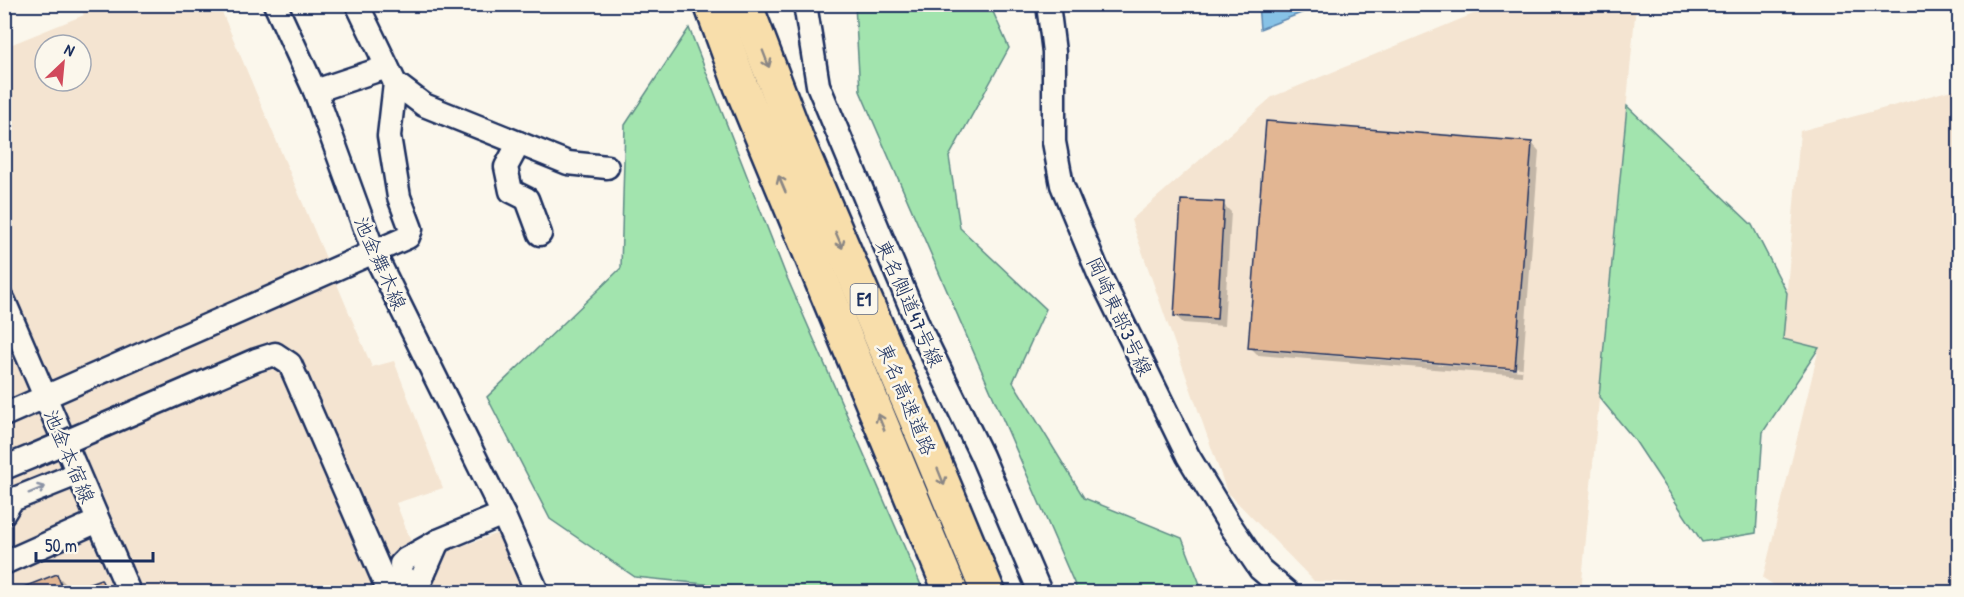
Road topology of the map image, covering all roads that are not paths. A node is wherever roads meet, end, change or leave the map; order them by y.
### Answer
1 (275, 4) edge
2 (357, 4) edge
3 (711, 4) edge
4 (745, 4) edge
5 (804, 4) edge
6 (1048, 4) edge
7 (391, 75) junction
8 (315, 91) junction
9 (519, 143) junction
10 (607, 167) dead end
11 (540, 234) dead end
12 (374, 253) junction
13 (4, 301) edge
14 (45, 398) junction
15 (4, 415) edge
16 (4, 468) edge
17 (77, 474) junction
18 (4, 513) edge
19 (503, 514) junction
20 (98, 520) junction
21 (438, 542) dead end
22 (4, 563) edge
23 (386, 585) dead end
24 (129, 592) edge
25 (537, 592) edge
26 (951, 592) edge
27 (988, 592) edge
28 (1040, 592) edge
29 (1287, 592) edge

1 - 8 street, 池金舞木線
2 - 7 street
26 -> 3 highway, 東名高速道路 / E1
4 -> 27 highway, 東名高速道路 / E1
5 - 28 street, 東名側道47号線
6 - 29 street, 岡崎東部3号線
7 - 8 street
7 - 9 street
7 - 12 street
8 - 12 street, 池金舞木線
9 - 10 street
9 - 11 street
12 - 14 street
12 - 19 street, 池金舞木線
13 - 14 street, 池金本宿線
14 - 15 street
14 - 17 street, 池金本宿線
16 - 23 street, bridge
18 -> 17 street
17 - 20 street, 池金本宿線
19 - 21 street
19 - 25 street, 池金舞木線
20 - 22 street
20 - 24 street, 池金本宿線

